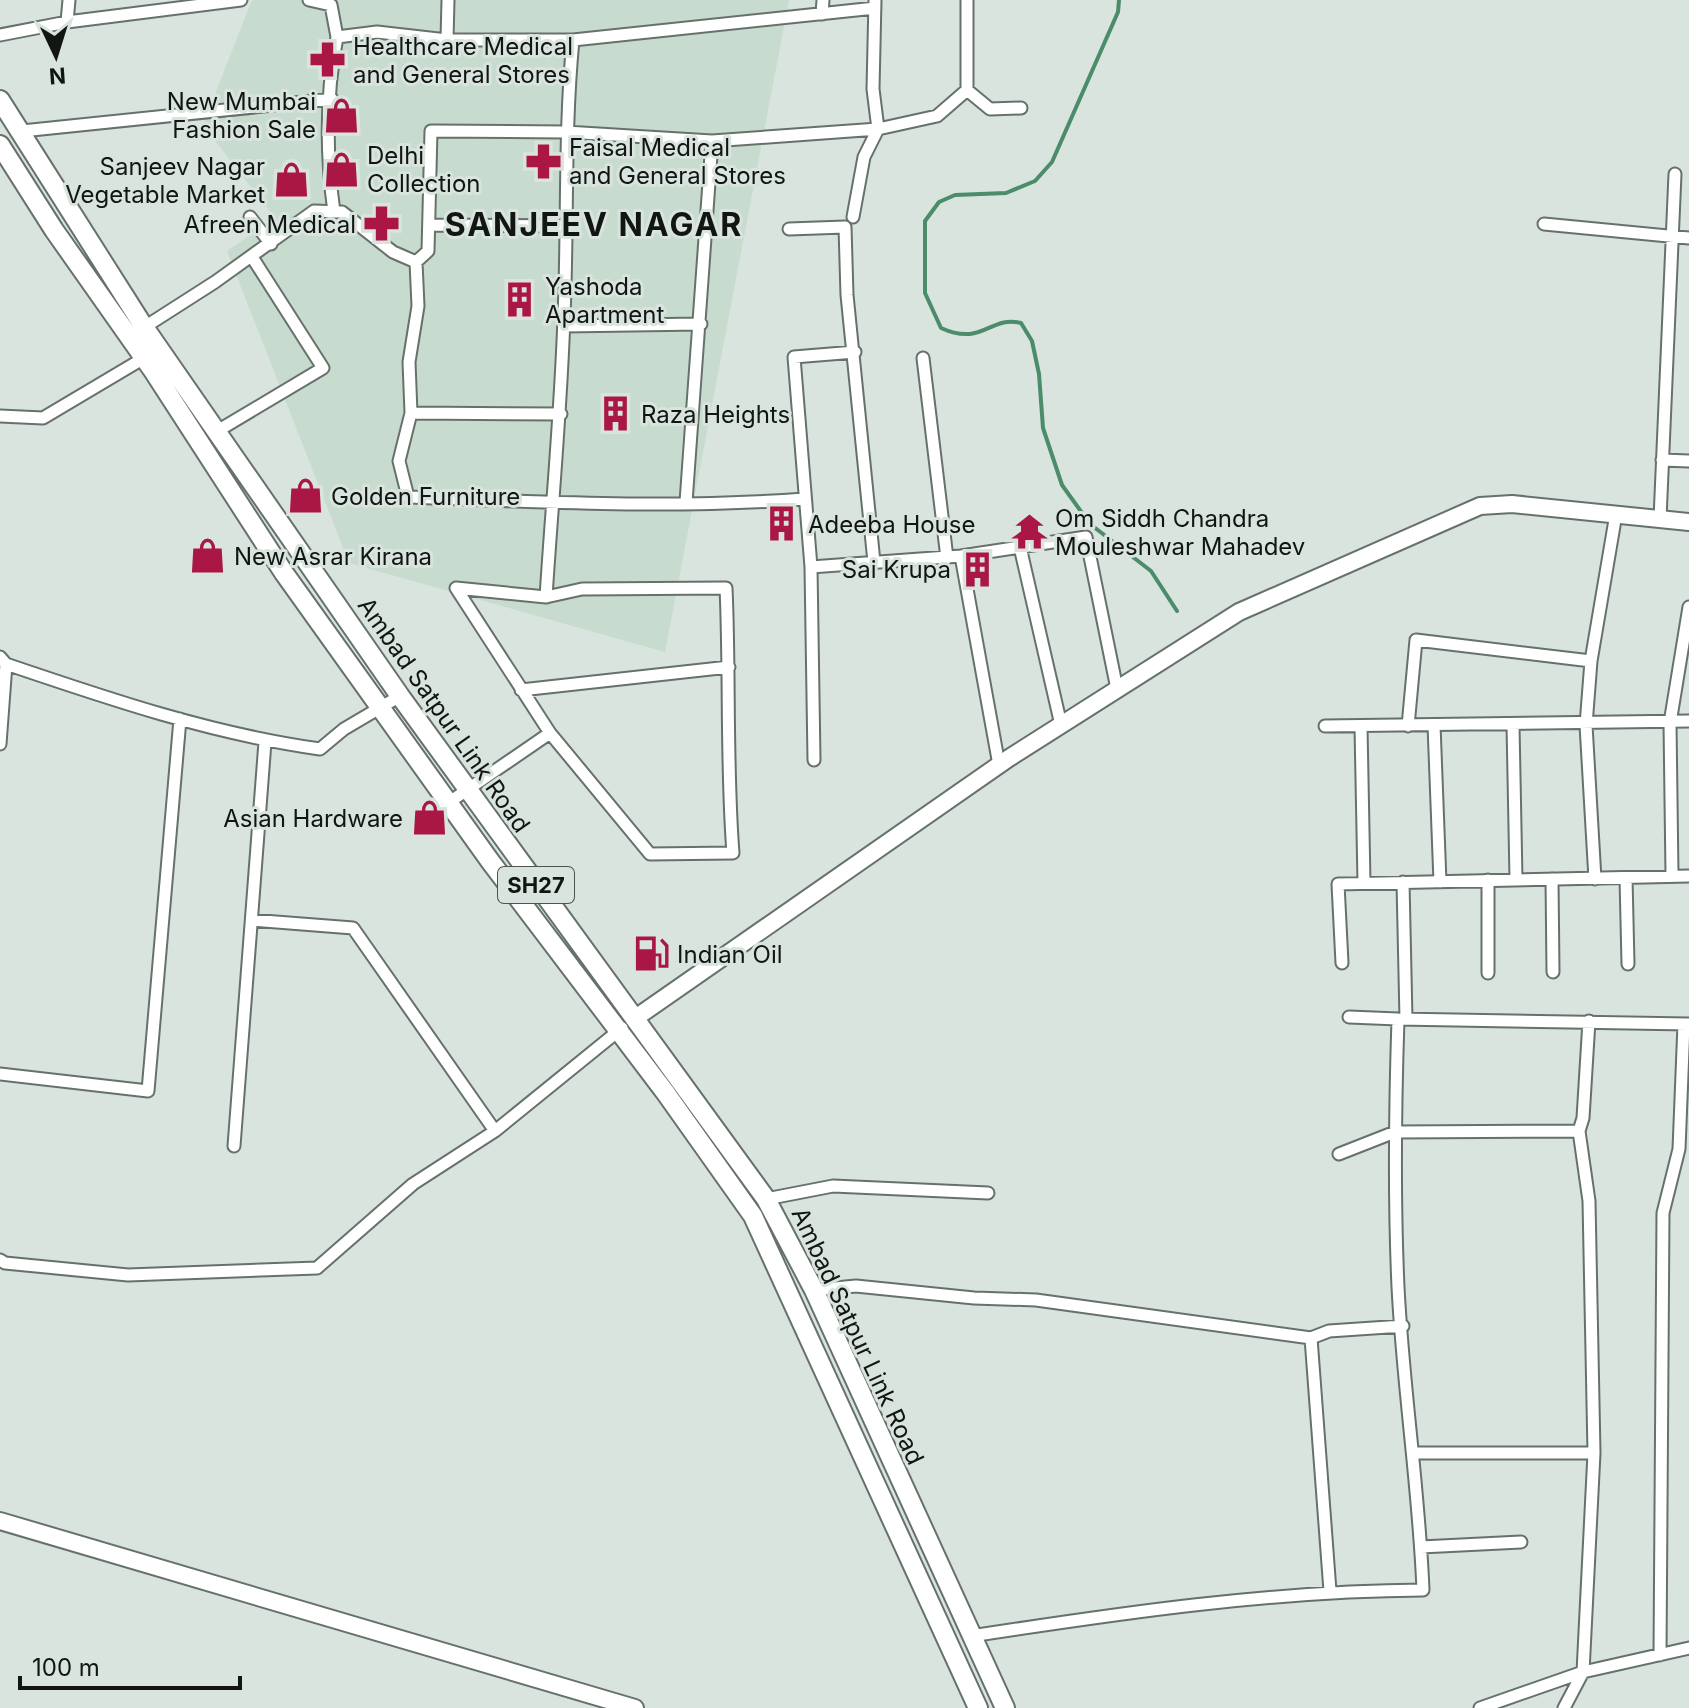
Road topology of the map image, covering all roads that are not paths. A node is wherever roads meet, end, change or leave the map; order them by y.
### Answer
1 (69, 0) edge
2 (241, 0) edge
3 (309, 0) edge
4 (448, 0) edge
5 (823, 0) edge
6 (967, 0) edge
7 (875, 4) edge
8 (182, 5) edge
9 (822, 14) junction
10 (67, 22) junction
11 (0, 35) edge
12 (337, 37) junction
13 (447, 40) junction
14 (573, 40) junction
15 (967, 90) junction
16 (332, 99) junction
17 (0, 100) edge
18 (1021, 108) dead end
19 (878, 129) junction
20 (22, 131) junction
21 (566, 132) junction
22 (712, 141) junction
23 (0, 145) edge
24 (1675, 174) dead end
25 (334, 212) junction
26 (250, 217) dead end
27 (853, 217) dead end
28 (1544, 224) dead end
29 (429, 225) junction
30 (567, 226) junction
31 (789, 229) dead end
32 (1671, 236) junction
33 (1689, 238) edge
34 (271, 244) junction
35 (252, 257) junction
36 (416, 262) junction
37 (701, 324) junction
38 (564, 326) junction
39 (137, 332) junction
40 (855, 352) junction
41 (144, 358) junction
42 (923, 358) dead end
43 (411, 413) junction
44 (561, 414) junction
45 (0, 416) edge
46 (219, 430) junction
47 (1662, 460) junction
48 (1689, 461) edge
49 (804, 499) junction
50 (686, 502) junction
51 (552, 503) junction
52 (1616, 514) junction
53 (1660, 519) junction
54 (1689, 522) edge
55 (1020, 547) junction
56 (961, 556) junction
57 (947, 558) junction
58 (874, 562) junction
59 (811, 567) junction
60 (546, 597) junction
61 (1689, 607) edge
62 (3, 661) edge
63 (1591, 661) junction
64 (729, 667) junction
65 (1117, 689) junction
66 (521, 690) junction
67 (400, 696) junction
68 (380, 708) junction
69 (180, 719) junction
70 (1689, 721) edge
71 (1670, 723) junction
72 (1061, 725) junction
73 (1434, 725) junction
74 (1513, 725) junction
75 (1586, 725) junction
76 (1325, 726) dead end
77 (1408, 726) junction
78 (1361, 727) junction
79 (550, 733) junction
80 (265, 742) junction
81 (0, 744) edge
82 (814, 760) dead end
83 (999, 765) junction
84 (467, 791) junction
85 (448, 803) junction
86 (1672, 875) junction
87 (1689, 876) edge
88 (1626, 878) junction
89 (1516, 879) junction
90 (1552, 879) junction
91 (1595, 879) junction
92 (1488, 880) junction
93 (1364, 882) junction
94 (1403, 882) junction
95 (1440, 882) junction
96 (252, 920) junction
97 (1342, 963) dead end
98 (1628, 964) dead end
99 (1553, 972) dead end
100 (1488, 973) dead end
101 (1349, 1017) dead end
102 (1402, 1019) junction
103 (1589, 1021) junction
104 (626, 1024) junction
105 (1687, 1024) edge
106 (0, 1074) edge
107 (495, 1131) junction
108 (1579, 1131) junction
109 (1395, 1132) junction
110 (234, 1146) dead end
111 (1339, 1154) dead end
112 (988, 1193) dead end
113 (766, 1199) junction
114 (0, 1260) edge
115 (814, 1290) junction
116 (1403, 1326) junction
117 (1311, 1338) junction
118 (1415, 1453) junction
119 (1594, 1453) junction
120 (0, 1521) edge
121 (1521, 1542) dead end
122 (1421, 1547) junction
123 (1330, 1591) junction
124 (971, 1636) junction
125 (1689, 1648) edge
126 (1660, 1655) junction
127 (1583, 1672) junction
128 (635, 1708) edge
129 (978, 1708) edge
130 (1005, 1708) edge
131 (1480, 1708) edge
132 (1564, 1708) edge

1 - 10 street
2 - 8 street
3 - 12 street
4 - 13 street
5 - 9 street
6 - 15 street
7 - 9 street
7 - 19 street
8 - 10 street
9 - 14 street
10 - 11 street
12 - 13 street
12 - 16 street
13 - 14 street
14 - 21 street
15 - 18 street
15 - 19 street
16 - 20 street
16 - 25 street
17 - 20 main road, Ambad Satpur Link Road / SH27
19 - 22 street
19 - 27 street
20 - 39 main road, Ambad Satpur Link Road / SH27
21 - 22 street
21 - 29 street
21 - 30 street
22 - 37 street
23 - 39 main road, Ambad Satpur Link Road
24 - 32 street
25 - 34 street
25 - 36 street
26 - 34 street
28 - 32 street
29 - 30 street
29 - 36 street
30 - 38 street
31 - 40 street
32 - 33 street
32 - 47 street
34 - 35 street
35 - 39 street
35 - 46 street
36 - 43 street
37 - 38 street
37 - 50 street
38 - 44 street
39 - 41 main road, Ambad Satpur Link Road
39 - 46 main road, Ambad Satpur Link Road / SH27
40 - 49 street
40 - 58 street
41 - 45 street
41 - 68 main road, Ambad Satpur Link Road
42 - 57 street
43 - 44 street
43 - 51 street
44 - 51 street
46 - 67 main road, Ambad Satpur Link Road / SH27
47 - 48 street
47 - 53 street
49 - 50 street
49 - 59 street
50 - 51 street
51 - 60 street
52 - 53 main road
52 - 63 street
52 - 65 main road
53 - 54 main road
55 - 56 street
55 - 65 street
55 - 72 street
56 - 57 street
56 - 83 street
57 - 58 street
58 - 59 street
59 - 82 street
60 - 64 street
60 - 66 street
61 - 71 street
62 - 69 street
62 - 81 street
63 - 75 street
63 - 77 street
64 - 66 street
64 - 79 street
65 - 72 main road
66 - 79 street
67 - 68 street
67 - 84 main road, Ambad Satpur Link Road / SH27
68 - 80 street
68 - 85 main road, Ambad Satpur Link Road
69 - 80 street
69 - 106 street
70 - 71 street
71 - 75 street
71 - 86 street
72 - 83 main road
73 - 74 street
73 - 77 street
73 - 95 street
74 - 75 street
74 - 89 street
75 - 91 street
76 - 78 street
77 - 78 street
78 - 93 street
79 - 84 street
80 - 96 street
83 - 104 main road
84 - 85 street
84 - 104 main road, Ambad Satpur Link Road / SH27
85 - 104 main road, Ambad Satpur Link Road
86 - 87 street
86 - 88 street
88 - 91 street
88 - 98 street
89 - 90 street
89 - 92 street
90 - 91 street
90 - 99 street
92 - 95 street
92 - 100 street
93 - 94 street
93 - 97 street
94 - 95 street
94 - 102 street
96 - 107 street
96 - 110 street
101 - 102 street
102 - 103 street
102 - 109 street
103 - 105 street
103 - 108 street
104 - 107 street
104 - 113 main road, Ambad Satpur Link Road / SH27
104 - 129 main road, Ambad Satpur Link Road
105 - 126 street
107 - 114 street
108 - 109 street
108 - 119 street
109 - 111 street
109 - 116 street
112 - 113 street
113 - 115 main road, Ambad Satpur Link Road / SH27
115 - 117 street
115 - 124 main road, Ambad Satpur Link Road / SH27
116 - 117 street
116 - 118 street
117 - 123 street
118 - 119 street
118 - 122 street
119 - 127 street
120 - 128 main road
121 - 122 street
122 - 123 street
123 - 124 street
124 - 130 main road, Ambad Satpur Link Road / SH27
125 - 126 street
126 - 127 street
127 - 131 street
127 - 132 street

